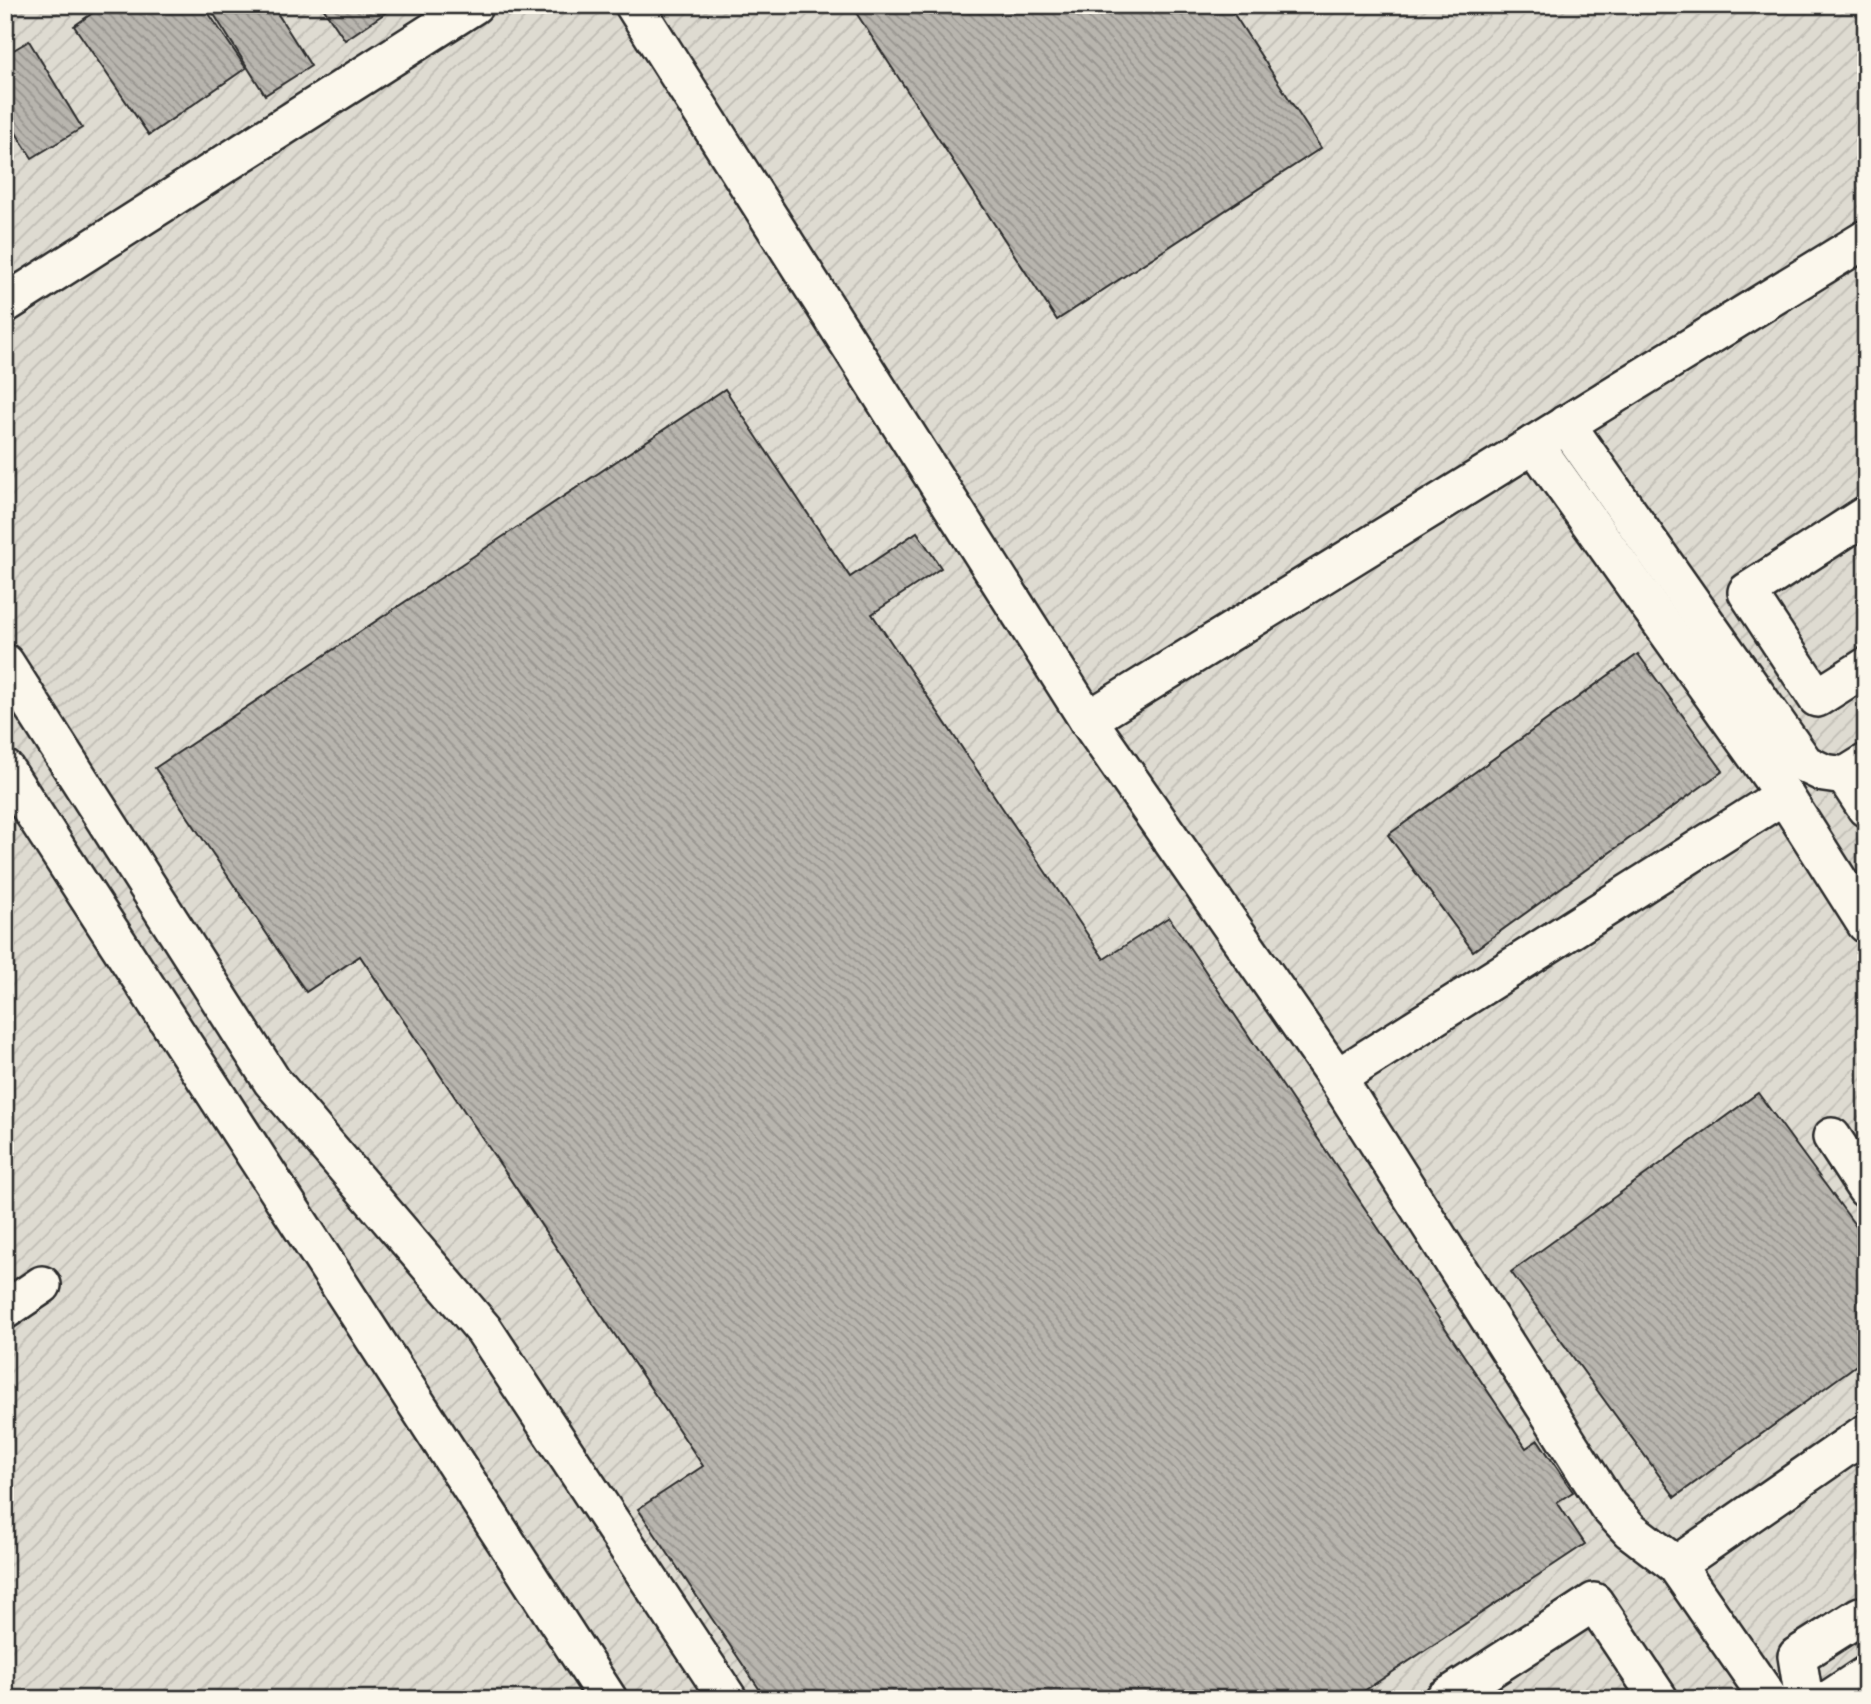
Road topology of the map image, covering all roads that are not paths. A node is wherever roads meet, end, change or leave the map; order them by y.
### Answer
1 (474, 5) edge
2 (634, 5) edge
3 (1866, 239) edge
4 (5, 304) edge
5 (1566, 424) junction
6 (1534, 443) junction
7 (1866, 515) edge
8 (5, 663) edge
9 (1866, 667) edge
10 (1088, 720) junction
11 (5, 769) edge
12 (1855, 770) edge
13 (1784, 795) junction
14 (1866, 808) edge
15 (1866, 924) edge
16 (1337, 1078) junction
17 (1832, 1137) dead end
18 (1866, 1189) edge
19 (42, 1285) dead end
20 (5, 1310) edge
21 (1866, 1433) edge
22 (1676, 1565) junction
23 (1866, 1621) edge
24 (1866, 1675) edge
25 (1644, 1694) edge
26 (608, 1699) edge
27 (729, 1699) edge
28 (1444, 1699) edge
29 (1769, 1699) edge
30 (1804, 1699) edge
31 (1830, 1699) edge

1 - 4 street
2 - 10 street
3 - 5 street
5 - 6 street
5 - 12 street
6 - 10 street
6 - 13 street
7 - 9 street
8 - 27 street
10 - 16 street
11 - 26 street
12 - 14 street
13 - 15 street
13 - 16 street
16 - 22 street
17 - 18 street
19 - 20 street
21 - 22 street
22 - 29 street
23 - 30 street
24 - 31 street
25 - 28 street

